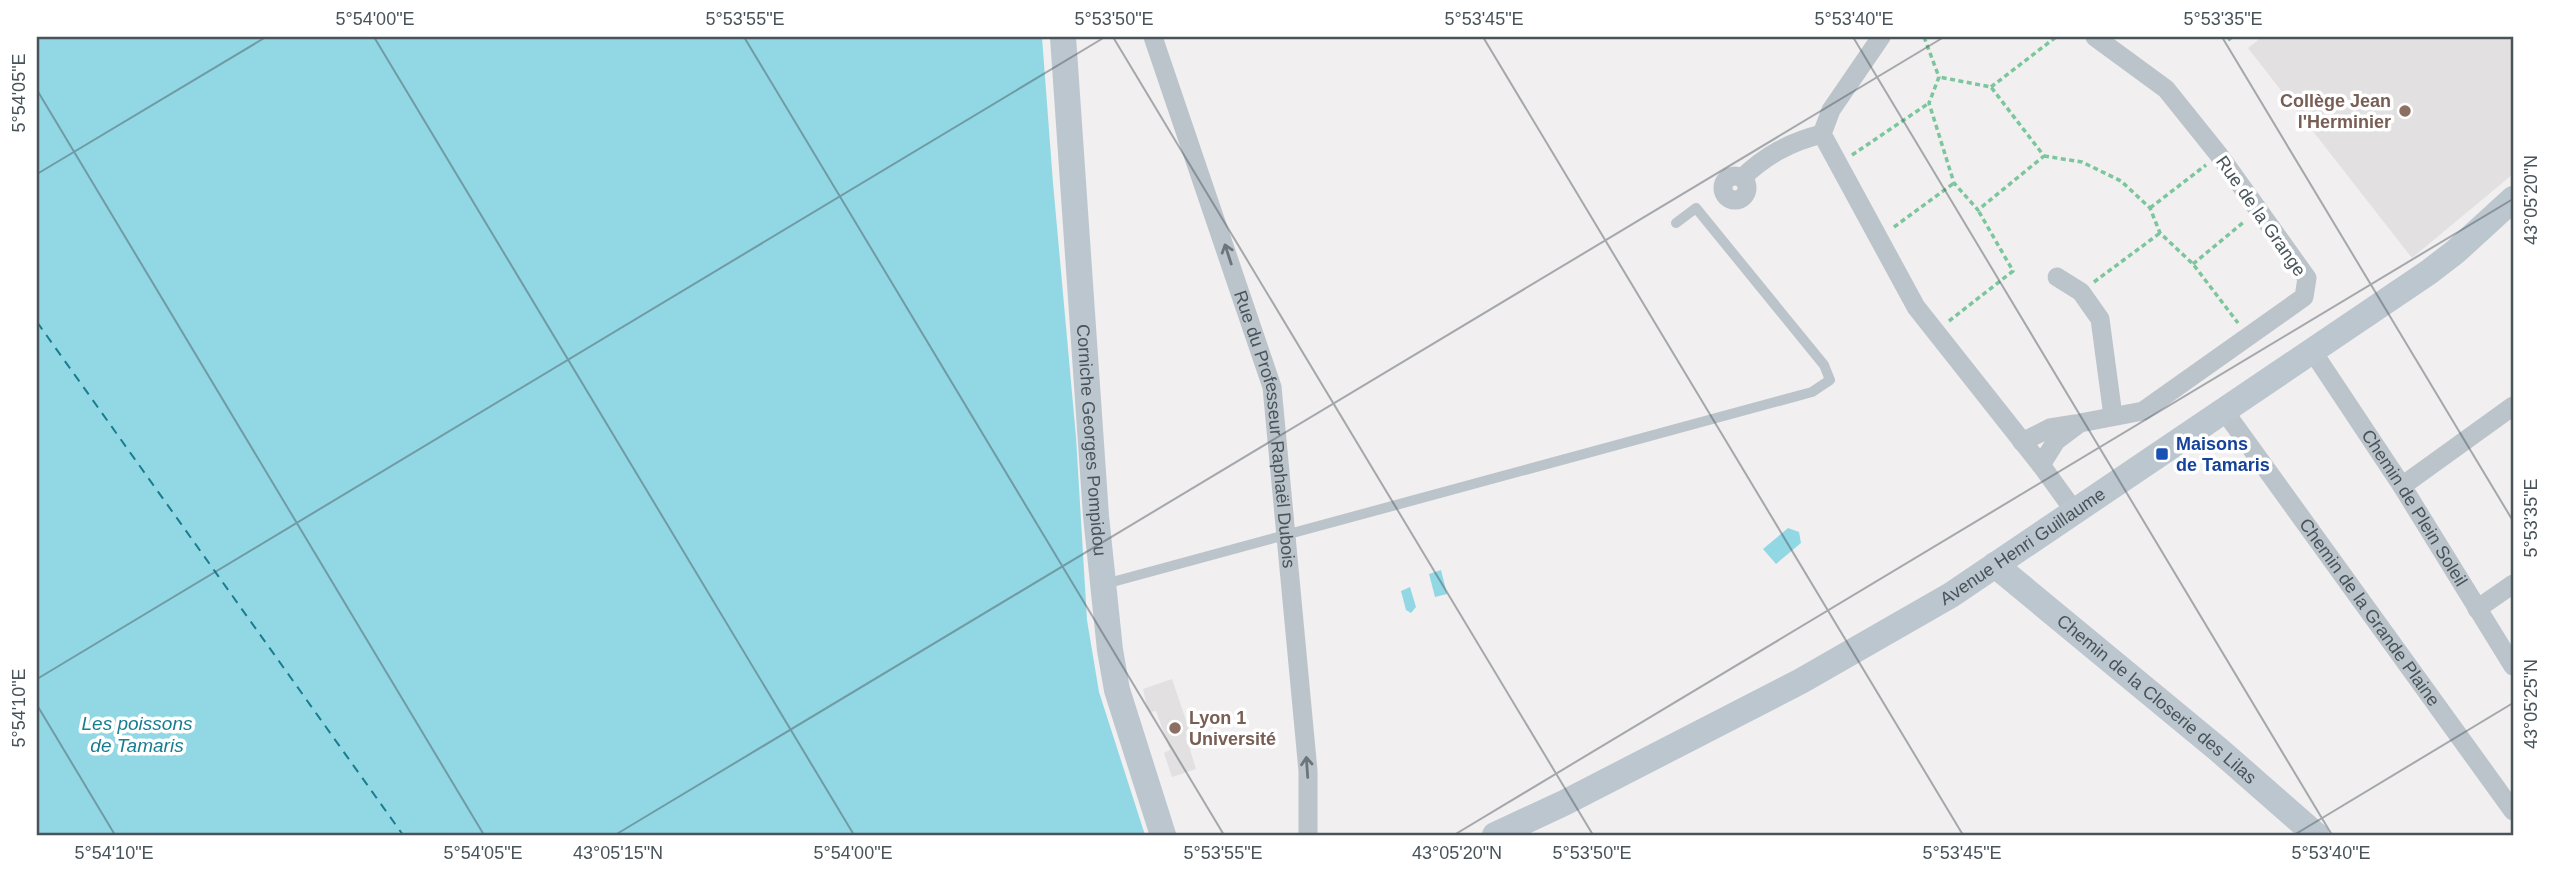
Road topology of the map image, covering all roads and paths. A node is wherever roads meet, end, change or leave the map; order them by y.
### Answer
1 (1063, 37) edge
2 (1153, 37) edge
3 (1881, 37) edge
4 (1924, 37) edge
5 (2056, 37) edge
6 (2095, 37) edge
7 (1939, 77) junction
8 (1991, 87) junction
9 (1929, 103) junction
10 (1822, 134) junction
11 (2219, 155) junction
12 (2045, 156) junction
13 (1839, 164) junction
14 (1742, 178) dead end
15 (1954, 183) junction
16 (2513, 199) edge
17 (2150, 208) junction
18 (1978, 210) junction
19 (2258, 210) junction
20 (1675, 223) dead end
21 (2160, 233) junction
22 (1877, 239) junction
23 (2193, 264) junction
24 (2057, 277) dead end
25 (2081, 292) junction
26 (1935, 332) junction
27 (2248, 337) junction
28 (2313, 352) junction
29 (2513, 406) edge
30 (2225, 412) junction
31 (2113, 416) junction
32 (2080, 423) junction
33 (2022, 442) junction
34 (2041, 465) junction
35 (2402, 486) junction
36 (2074, 512) junction
37 (1286, 534) junction
38 (1995, 565) junction
39 (2513, 584) edge
40 (1103, 585) junction
41 (2477, 609) junction
42 (2513, 666) edge
43 (2513, 811) edge
44 (1163, 835) edge
45 (1308, 835) edge
46 (1494, 835) edge
47 (2316, 835) edge

1 - 40 street, Corniche Georges Pompidou
37 -> 2 street, Rue du Professeur Raphaël Dubois
3 - 10 street
4 - 7 path
5 - 8 path
6 - 11 street, Rue de la Grange
7 - 8 path
7 - 9 path
8 - 12 path
9 - 13 path
9 - 15 path
10 - 13 street
10 - 14 street
11 - 17 path
11 - 19 street, Rue de la Grange
12 - 17 path
12 - 18 path
13 - 22 street
15 - 18 path
15 - 22 path
16 - 28 street, Avenue Henri Guillaume
17 - 21 path
18 - 26 path
19 - 23 path
19 - 27 street, Rue de la Grange
20 - 37 lane
21 - 23 path
21 - 25 path
22 - 26 street
23 - 27 path
24 - 25 street
25 - 31 street
26 - 33 street
27 - 31 street, Rue de la Grange
28 - 30 street, Avenue Henri Guillaume
28 - 35 street, Chemin de Plein Soleil
29 - 35 street
30 - 36 street, Avenue Henri Guillaume
30 - 43 street, Chemin de la Grande Plaine
31 - 32 street, Rue de la Grange
32 - 33 street
32 - 34 street, Rue de la Grange
33 - 34 street
34 - 36 street
35 - 41 street, Chemin de Plein Soleil
36 - 38 street, Avenue Henri Guillaume
37 - 40 lane
45 -> 37 street, Rue du Professeur Raphaël Dubois
38 - 46 street, Avenue Henri Guillaume
38 - 47 street, Chemin de la Closerie des Lilas
39 - 41 street
40 - 44 street, Corniche Georges Pompidou
41 - 42 street, Chemin de Plein Soleil

